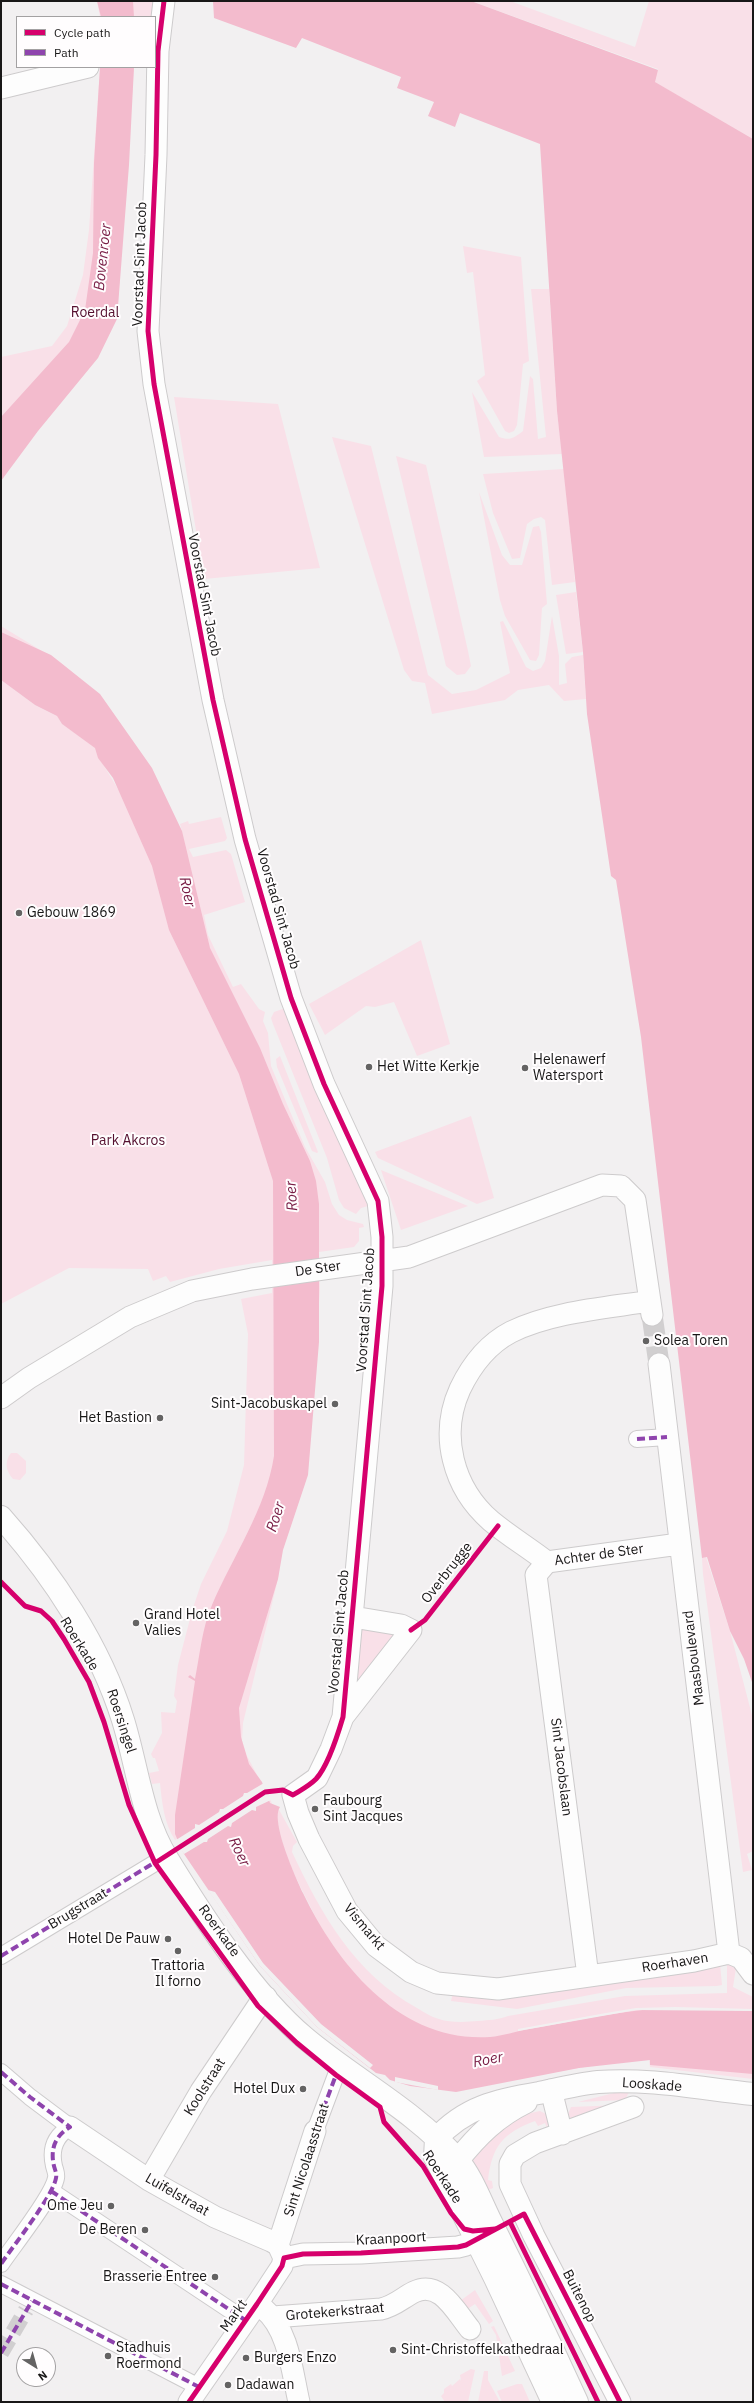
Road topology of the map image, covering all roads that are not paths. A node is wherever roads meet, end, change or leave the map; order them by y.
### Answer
1 (164, 1) edge
2 (156, 51) edge
3 (80, 69) edge
4 (1, 88) edge
5 (382, 1261) junction
6 (651, 1308) joint
7 (659, 1364) tunnel mouth
8 (1, 1398) edge
9 (667, 1437) junction
10 (637, 1439) dead end
11 (1, 1517) edge
12 (679, 1544) junction
13 (547, 1562) junction
14 (353, 1617) junction
15 (343, 1717) junction
16 (293, 1796) joint
17 (160, 1859) junction
18 (729, 1953) junction
19 (1, 1956) edge
20 (753, 1974) edge
21 (588, 1976) junction
22 (266, 1998) junction
23 (1, 2072) edge
24 (336, 2075) dead end
25 (551, 2090) junction
26 (753, 2094) edge
27 (634, 2107) dead end
28 (70, 2127) junction
29 (315, 2131) joint
30 (562, 2134) junction
31 (436, 2139) junction
32 (458, 2160) junction
33 (149, 2180) junction
34 (51, 2191) junction
35 (486, 2234) junction
36 (281, 2252) junction
37 (1, 2264) edge
38 (1, 2284) edge
39 (251, 2312) junction
40 (273, 2317) junction
41 (470, 2329) dead end
42 (194, 2395) edge
43 (299, 2402) edge
44 (553, 2402) edge
45 (577, 2402) edge
46 (620, 2402) edge

1 - 2 street, Voorstad Sint Jacob
2 - 5 street, Voorstad Sint Jacob
3 - 4 street
5 - 6 street, De Ster
5 - 8 street, De Ster
5 - 14 street, Voorstad Sint Jacob
6 - 13 street, Achter de Ster
7 - 9 street, Maasboulevard
9 - 10 street
9 - 12 street, Maasboulevard
11 - 17 main road, Roersingel
12 - 13 street, Achter de Ster
12 - 18 street, Maasboulevard
13 - 21 street, Sint Jacobslaan
14 - 15 street, Voorstad Sint Jacob
14 - 15 street, Voorstad Sint Jacob
15 - 16 street, Voorstad Sint Jacob
16 - 21 street, Vismarkt
17 - 19 street, Brugstraat
17 - 22 main road, Roerkade
18 - 20 street
18 - 21 street, Roerhaven
22 - 31 main road, Roerkade
22 - 33 street, Koolstraat
23 - 28 street
24 - 29 street, Sint Nicolaasstraat
25 - 26 main road, Looskade
25 - 30 street
25 - 31 main road, Looskade
25 - 32 main road, Looskade
27 - 30 street, Buitenop
28 - 33 street, Luifelstraat
28 - 34 street
29 - 36 street, Sint Nicolaasstraat
30 - 46 street, Buitenop
31 - 32 main road, Roerkade
31 - 35 main road, Roerkade
32 - 35 main road, Roerkade
33 - 36 street, Luifelstraat
34 - 37 street
34 - 39 street, Markt
35 - 36 street, Kraanpoort
35 - 44 main road
35 - 45 main road
36 - 39 street, Markt
38 - 42 street, Markt
39 - 40 street, Grotekerkstraat
39 - 42 street, Markt
40 - 41 street, Grotekerkstraat
40 - 43 street, Grotekerkstraat

